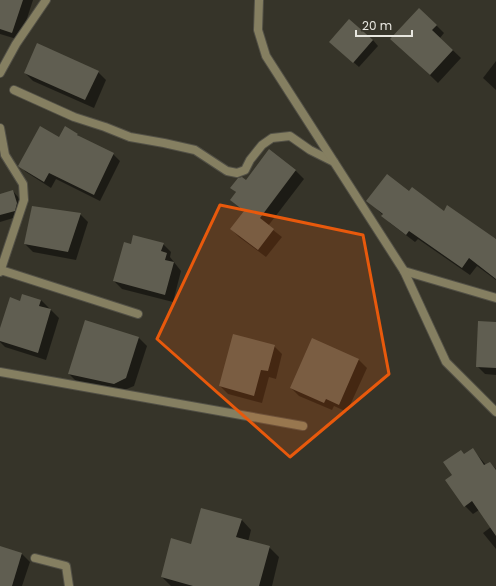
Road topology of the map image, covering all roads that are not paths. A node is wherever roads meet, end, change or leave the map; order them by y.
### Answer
1 (46, 0) edge
2 (259, 0) edge
3 (0, 73) edge
4 (14, 90) dead end
5 (0, 128) edge
6 (334, 162) junction
7 (0, 271) edge
8 (404, 271) junction
9 (496, 298) edge
10 (138, 314) dead end
11 (0, 372) edge
12 (496, 412) edge
13 (303, 426) dead end
14 (34, 558) dead end
15 (69, 586) edge

1 - 3 street
2 - 6 street
4 - 6 street
5 - 7 street
6 - 8 street
7 - 10 street
8 - 9 street
8 - 12 street
11 - 13 street
14 - 15 street

